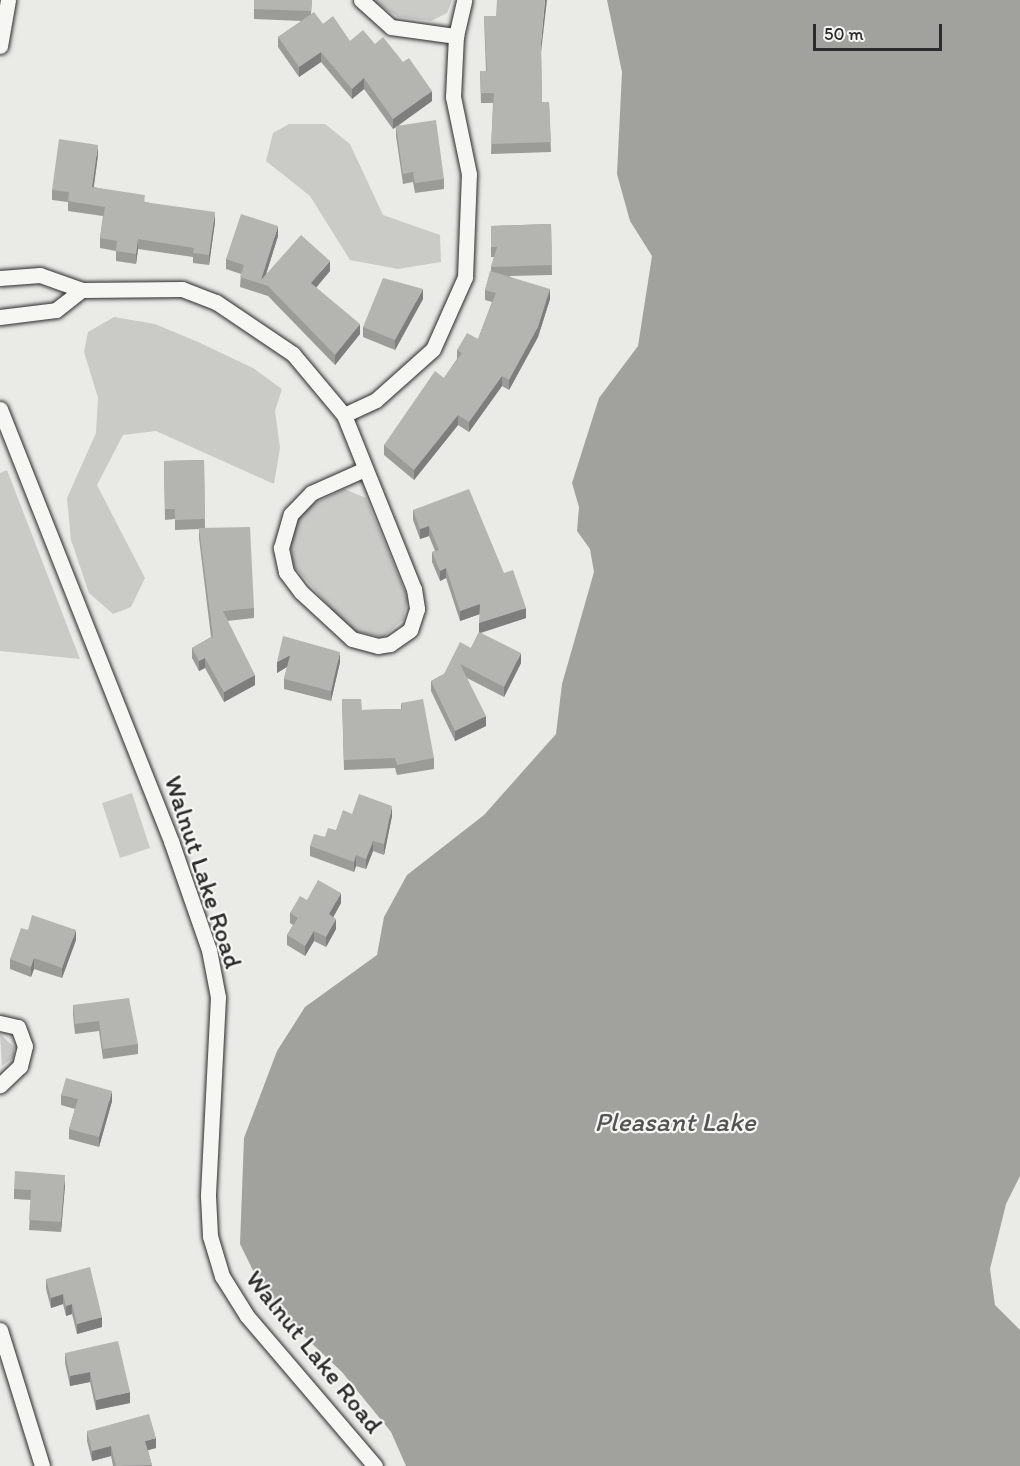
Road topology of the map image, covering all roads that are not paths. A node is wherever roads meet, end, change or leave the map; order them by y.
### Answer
1 (8, 0) edge
2 (361, 0) edge
3 (464, 0) edge
4 (456, 36) junction
5 (0, 46) edge
6 (0, 278) edge
7 (82, 290) junction
8 (0, 316) edge
9 (0, 409) edge
10 (344, 415) junction
11 (365, 469) junction
12 (0, 1023) edge
13 (0, 1085) edge
14 (0, 1330) edge
15 (42, 1466) edge
16 (375, 1466) edge

1 - 5 street
2 - 4 street
3 - 4 street
4 - 10 street
6 - 7 street
7 - 8 street
7 - 10 street
9 - 16 street, Walnut Lake Road
10 - 11 street
11 - 11 street
12 - 13 street
14 - 15 street

